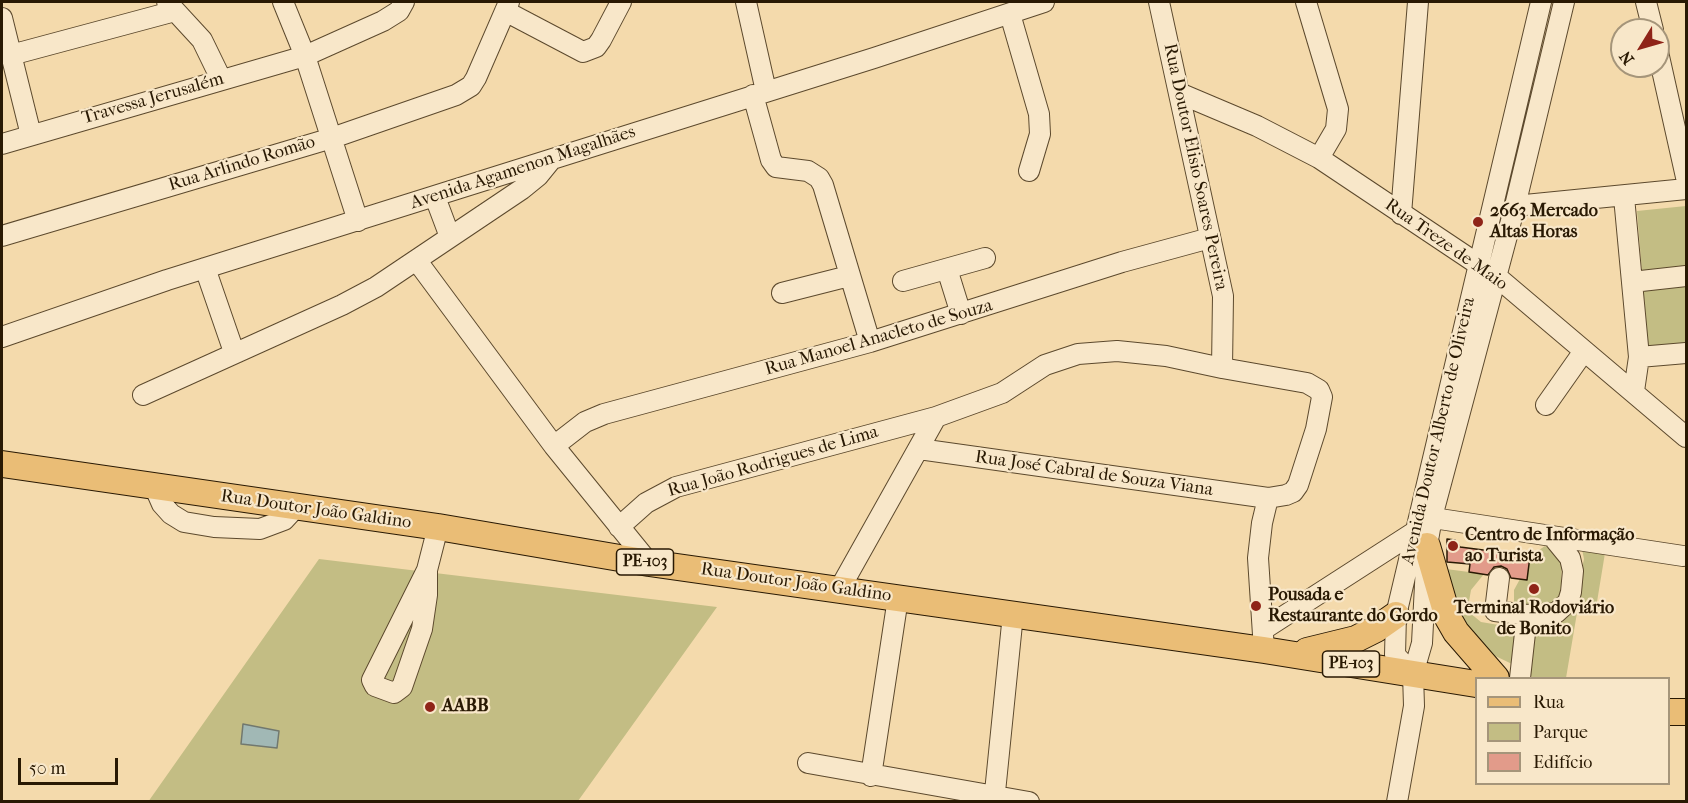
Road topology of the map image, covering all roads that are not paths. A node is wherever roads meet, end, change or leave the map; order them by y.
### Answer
1 (283, 2) edge
2 (404, 2) edge
3 (621, 2) edge
4 (746, 2) edge
5 (1044, 2) edge
6 (1159, 2) edge
7 (1306, 2) edge
8 (1418, 2) edge
9 (1541, 2) edge
10 (1564, 2) edge
11 (1646, 2) edge
12 (171, 6) edge
13 (507, 6) edge
14 (1010, 14) junction
15 (2, 18) edge
16 (1650, 18) edge
17 (11, 55) junction
18 (305, 56) junction
19 (1664, 78) edge
20 (221, 79) junction
21 (760, 93) junction
22 (1179, 93) junction
23 (31, 135) junction
24 (332, 138) junction
25 (2, 144) edge
26 (1319, 158) junction
27 (551, 159) junction
28 (1029, 171) dead end
29 (1686, 177) edge
30 (1686, 189) edge
31 (435, 196) junction
32 (1624, 197) junction
33 (1515, 206) junction
34 (1401, 214) junction
35 (358, 221) junction
36 (2, 236) edge
37 (450, 237) junction
38 (1210, 238) junction
39 (985, 258) dead end
40 (417, 261) junction
41 (1478, 264) junction
42 (205, 268) junction
43 (947, 269) junction
44 (849, 276) junction
45 (1686, 276) edge
46 (1497, 277) junction
47 (903, 281) dead end
48 (1632, 282) junction
49 (782, 293) dead end
50 (961, 314) junction
51 (2, 337) edge
52 (870, 342) junction
53 (1584, 351) junction
54 (234, 352) junction
55 (1686, 353) edge
56 (1639, 357) junction
57 (1222, 368) junction
58 (1634, 391) junction
59 (143, 395) dead end
60 (1458, 395) junction
61 (1546, 405) dead end
62 (936, 417) junction
63 (1686, 437) edge
64 (554, 447) junction
65 (919, 449) junction
66 (2, 464) edge
67 (1268, 498) junction
68 (619, 526) junction
69 (438, 527) junction
70 (1422, 528) junction
71 (1552, 536) junction
72 (1683, 556) dead end
73 (649, 563) junction
74 (427, 570) junction
75 (1499, 579) dead end
76 (839, 590) junction
77 (898, 598) junction
78 (1013, 614) junction
79 (1396, 615) junction
80 (1527, 615) junction
81 (1264, 640) junction
82 (1289, 655) junction
83 (1413, 674) junction
84 (1495, 677) edge
85 (1520, 677) edge
86 (1475, 684) edge
87 (1670, 712) edge
88 (1686, 712) edge
89 (808, 763) dead end
90 (871, 776) junction
91 (994, 799) edge
92 (1029, 801) edge
93 (1397, 801) edge

1 - 18 street
2 - 18 street, Travessa Jerusalém
3 - 13 street
4 - 21 street
5 - 14 street, Avenida Agamenon Magalhães
6 - 22 street, Rua Doutor Elisio Soares Pereira
7 - 26 street
8 - 34 street
9 - 41 street, Avenida Doutor Alberto de Oliveira / PE-103
10 - 33 street, Avenida Doutor Alberto de Oliveira / PE-103
11 - 16 street
12 - 17 street
12 - 20 street
13 - 24 street, Rua Arlindo Romão
14 - 21 street, Avenida Agamenon Magalhães
14 - 28 street
15 - 17 street
17 - 23 street
18 - 20 street, Travessa Jerusalém
18 - 24 street
19 - 29 street
20 - 23 street, Travessa Jerusalém
21 - 27 street, Avenida Agamenon Magalhães
21 - 44 street
22 - 26 street, Rua Treze de Maio
22 - 38 street, Rua Doutor Elisio Soares Pereira
23 - 25 street, Travessa Jerusalém
24 - 35 street
24 - 36 street, Rua Arlindo Romão
26 - 34 street, Rua Treze de Maio
27 - 31 street, Avenida Agamenon Magalhães
27 - 37 street
30 - 32 street
31 - 35 street, Avenida Agamenon Magalhães
31 - 37 street
32 - 33 street
32 - 48 street
33 - 46 street, Avenida Doutor Alberto de Oliveira / PE-103
34 - 41 street, Rua Treze de Maio
35 - 42 street, Avenida Agamenon Magalhães
37 - 40 street
38 - 50 street, Rua Manoel Anacleto de Souza
38 - 57 street, Rua Doutor Elisio Soares Pereira
39 - 43 street
40 - 54 street
40 - 64 street
41 - 46 street, Rua Treze de Maio
41 - 60 street, Avenida Doutor Alberto de Oliveira / PE-103
42 - 51 street, Avenida Agamenon Magalhães
42 - 54 street
43 - 47 street
43 - 50 street
44 - 49 street
44 - 52 street
45 - 48 street
46 - 53 street, Rua Treze de Maio
46 - 60 street, Avenida Doutor Alberto de Oliveira / PE-103
48 - 56 street
50 - 52 street, Rua Manoel Anacleto de Souza
52 - 64 street, Rua Manoel Anacleto de Souza
53 - 58 street, Rua Treze de Maio
53 - 61 street
54 - 59 street
55 - 56 street
56 - 58 street
57 - 62 street, Rua João Rodrigues de Lima
57 - 67 street
58 - 63 street, Rua Treze de Maio
60 - 70 street, Avenida Doutor Alberto de Oliveira / PE-103
62 - 65 street
62 - 68 street, Rua João Rodrigues de Lima
64 - 68 street
65 - 67 street, Rua José Cabral de Souza Viana
65 - 76 street
66 - 69 main road, Rua Doutor João Galdino / PE-103
67 - 81 street
68 - 73 street
69 - 73 main road, Rua Doutor João Galdino / PE-103
69 - 74 street
70 - 71 street
70 - 79 street, Avenida Doutor Alberto de Oliveira / PE-103
70 - 81 street
70 - 83 street, Avenida Doutor Alberto de Oliveira / PE-103
70 - 84 main road
71 - 72 street
71 - 80 street
73 - 76 main road, Rua Doutor João Galdino / PE-103
74 - 74 street
75 - 80 street
76 - 77 main road, Rua Doutor João Galdino / PE-103
77 - 78 main road, Rua Doutor João Galdino / PE-103
77 - 90 street
78 - 81 main road, Rua Doutor João Galdino / PE-103
78 - 91 street
79 - 82 main road
79 - 83 street, Avenida Doutor Alberto de Oliveira / PE-103
80 - 85 street
81 - 82 main road, Rua Doutor João Galdino / PE-103
82 - 83 main road, Rua Doutor João Galdino / PE-103
83 - 86 main road, Rua Doutor João Galdino
83 - 93 street
87 - 88 main road
89 - 90 street
90 - 91 street
91 - 92 street

